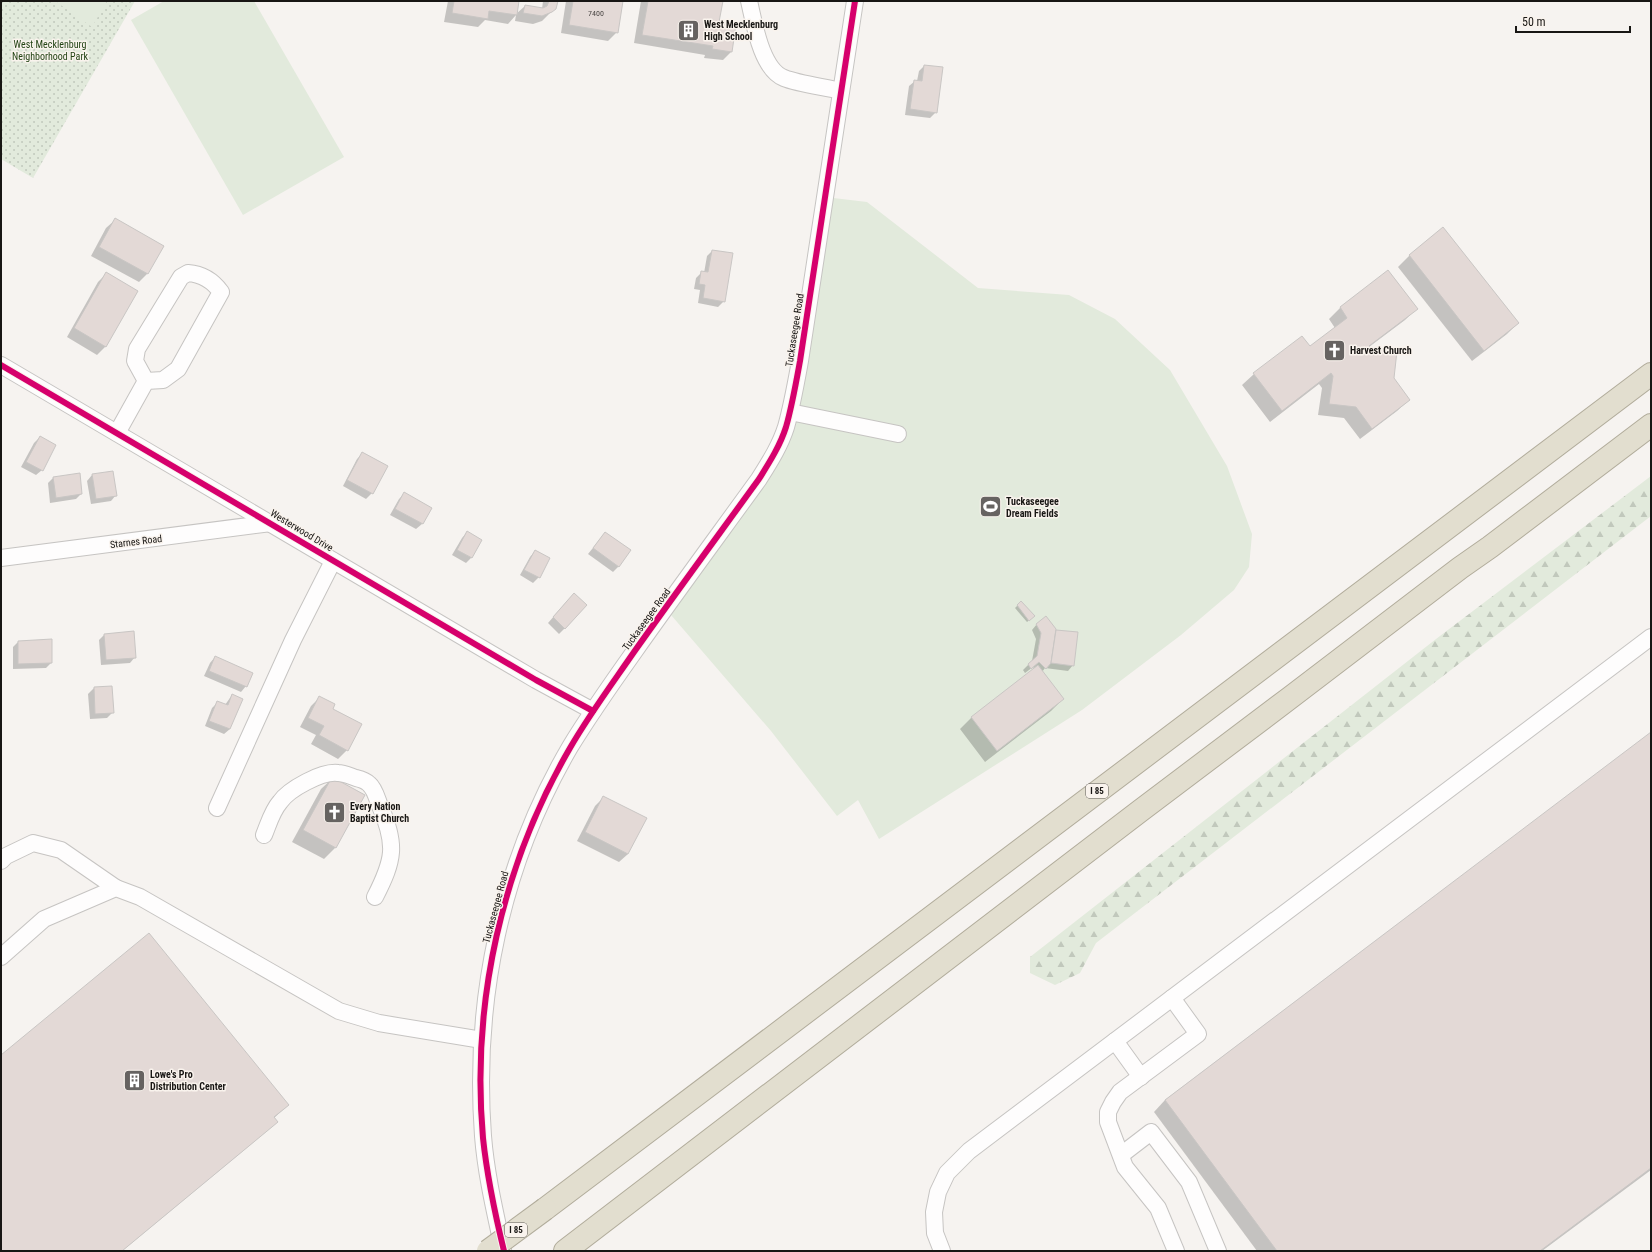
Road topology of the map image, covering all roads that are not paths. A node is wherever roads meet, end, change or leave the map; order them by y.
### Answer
1 (749, 1) edge
2 (855, 1) edge
3 (841, 91) junction
4 (1, 365) edge
5 (1651, 374) edge
6 (146, 381) junction
7 (790, 412) junction
8 (1651, 426) edge
9 (117, 433) junction
10 (898, 434) dead end
11 (271, 523) junction
12 (1, 558) edge
13 (333, 561) junction
14 (1651, 637) edge
15 (593, 711) junction
16 (217, 808) dead end
17 (264, 835) dead end
18 (1, 861) edge
19 (116, 888) junction
20 (374, 897) dead end
21 (1, 957) edge
22 (1172, 998) junction
23 (482, 1040) junction
24 (1116, 1041) junction
25 (1141, 1077) junction
26 (1121, 1155) junction
27 (488, 1251) edge
28 (504, 1251) edge
29 (565, 1251) edge
30 (942, 1251) edge
31 (1176, 1251) edge
32 (1218, 1251) edge

1 - 3 street
2 - 3 street, Tuckaseegee Road
3 - 7 street, Tuckaseegee Road
4 - 9 street, Westerwood Drive
5 - 27 highway, I 85, bridge
6 - 6 street
6 - 9 street
7 - 10 street
7 - 15 street, Tuckaseegee Road
8 - 29 highway
9 - 11 street, Westerwood Drive
11 - 12 street, Starnes Road
11 - 13 street, Westerwood Drive
13 - 15 street, Westerwood Drive
13 - 16 street
14 - 22 street
15 - 23 street, Tuckaseegee Road
17 - 20 street
18 - 19 street
19 - 21 street
19 - 23 street
22 - 24 street
22 - 25 street
23 - 28 street, Tuckaseegee Road
24 - 25 street
24 - 30 street
25 - 26 street
26 - 31 street
26 - 32 street

